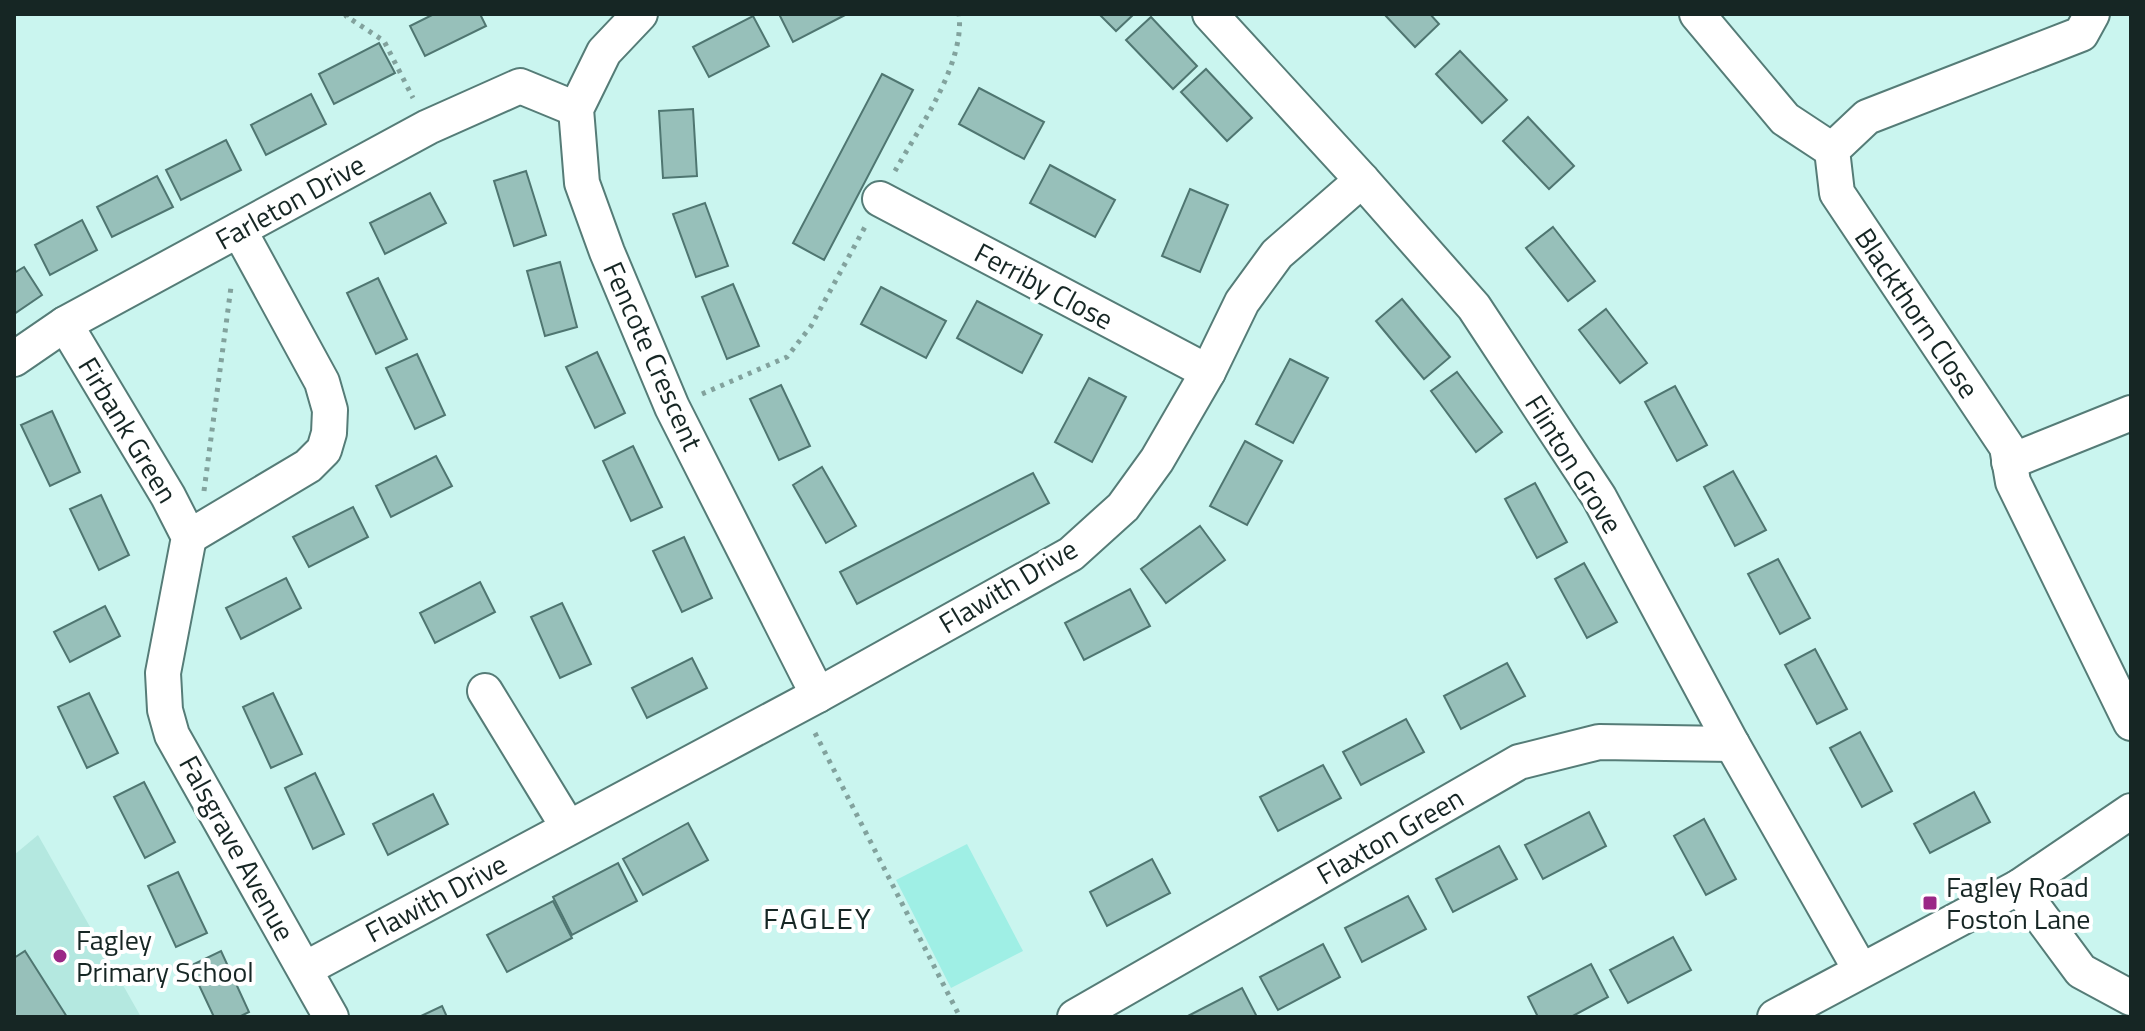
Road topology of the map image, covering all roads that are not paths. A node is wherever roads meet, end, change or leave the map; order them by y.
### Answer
1 (640, 14) edge
2 (1210, 14) edge
3 (1697, 14) edge
4 (2086, 24) edge
5 (576, 109) junction
6 (1832, 150) junction
7 (1362, 180) junction
8 (880, 199) road end
9 (239, 230) junction
10 (65, 324) junction
11 (14, 359) edge
12 (1208, 372) junction
13 (2131, 413) edge
14 (2009, 462) junction
15 (193, 534) junction
16 (163, 673) joint
17 (485, 691) dead end
18 (809, 700) junction
19 (2131, 723) edge
20 (1732, 744) junction
21 (2131, 811) edge
22 (568, 827) junction
23 (2019, 887) junction
24 (305, 969) junction
25 (1860, 969) junction
26 (2131, 998) edge
27 (331, 1017) edge
28 (1075, 1017) edge
29 (1775, 1017) edge

1 - 5 street
2 - 7 street, Flinton Grove
3 - 6 street
4 - 6 street
5 - 9 street, Farleton Drive
5 - 18 street, Fencote Crescent
6 - 14 street, Blackthorn Close
7 - 12 street, Flawith Drive
7 - 20 street, Flinton Grove
8 - 12 street, Ferriby Close
9 - 10 street, Farleton Drive
9 - 15 street, Firbank Green
10 - 11 street, Farleton Drive
10 - 15 street, Firbank Green
12 - 18 street, Flawith Drive
13 - 14 street
14 - 19 street, Blackthorn Close
15 - 16 street, Firbank Green
16 - 24 street, Falsgrave Avenue
17 - 22 street
18 - 22 street, Flawith Drive
20 - 25 street, Flinton Grove
20 - 28 street, Flaxton Green
21 - 23 street
22 - 24 street, Flawith Drive
23 - 25 street
23 - 26 street
24 - 27 street, Falsgrave Avenue
25 - 29 street

